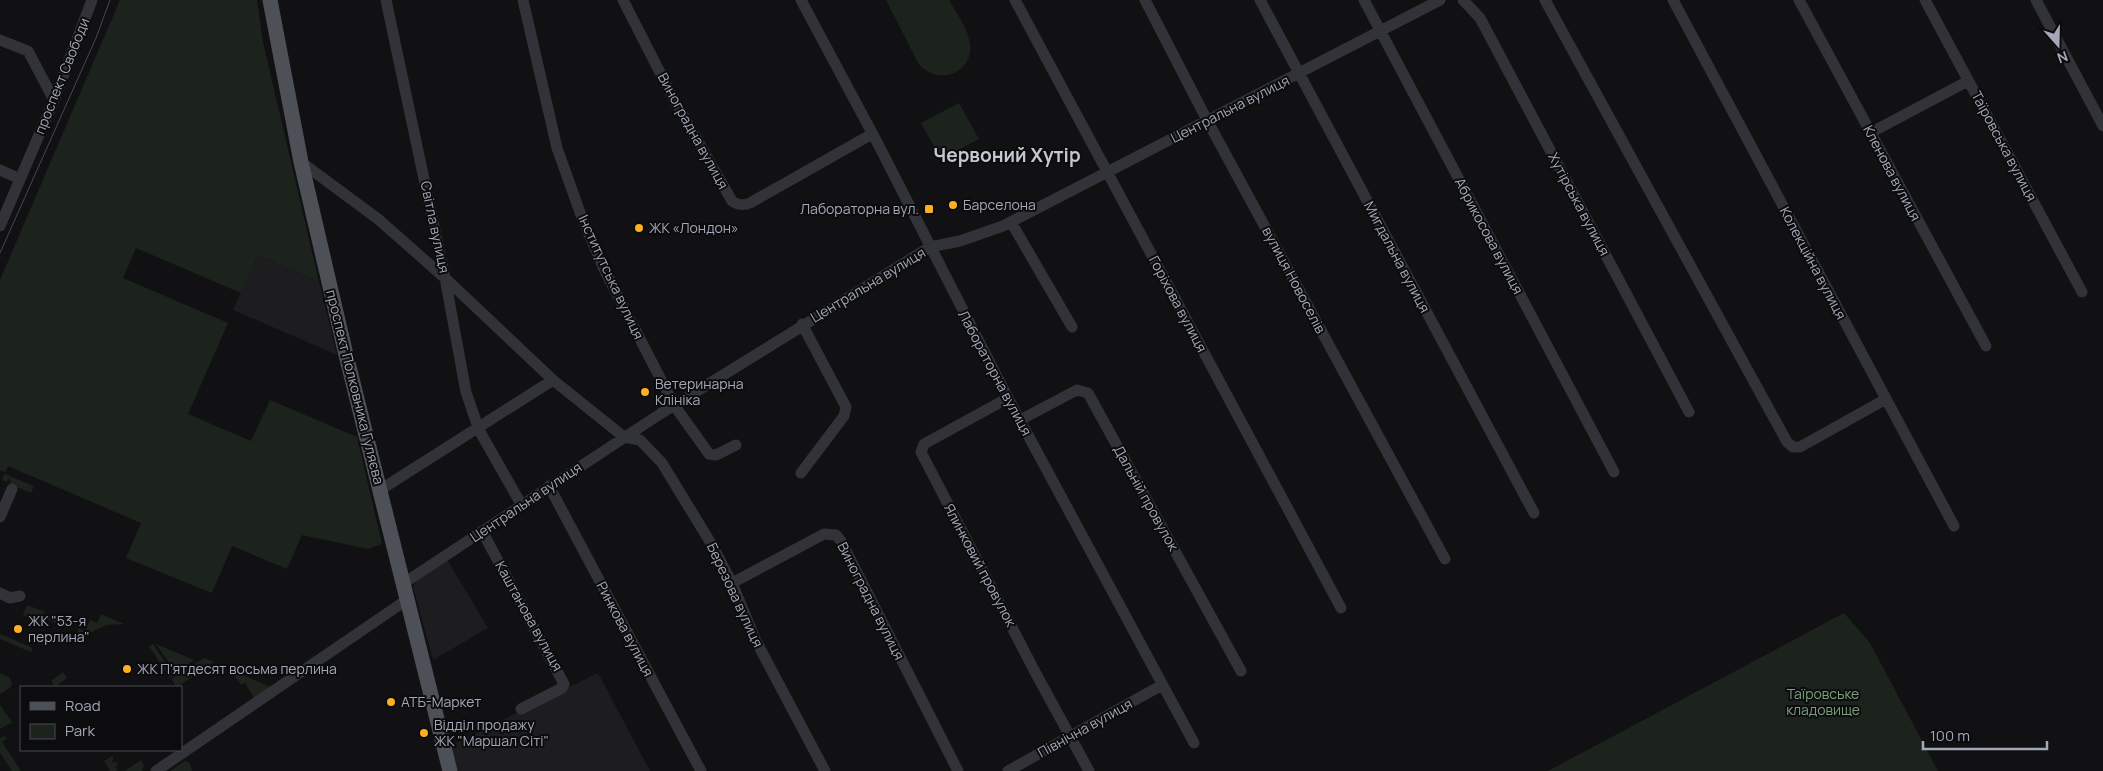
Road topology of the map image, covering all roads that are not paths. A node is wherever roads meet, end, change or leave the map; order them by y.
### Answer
1 (92, 0) edge
2 (270, 0) edge
3 (386, 0) edge
4 (523, 0) edge
5 (623, 0) edge
6 (801, 0) edge
7 (1016, 0) edge
8 (1146, 0) edge
9 (1260, 0) edge
10 (1364, 0) edge
11 (1440, 0) edge
12 (1463, 0) edge
13 (1545, 0) edge
14 (1673, 0) edge
15 (1799, 0) edge
16 (1925, 0) edge
17 (2036, 0) edge
18 (1381, 31) junction
19 (0, 40) edge
20 (1299, 74) junction
21 (1968, 81) junction
22 (54, 100) junction
23 (1207, 120) junction
24 (2103, 126) edge
25 (1870, 133) junction
26 (872, 134) junction
27 (301, 162) junction
28 (0, 170) edge
29 (1107, 172) junction
30 (20, 179) junction
31 (1011, 222) junction
32 (0, 226) edge
33 (930, 247) junction
34 (445, 278) junction
35 (2082, 292) dead end
36 (802, 324) junction
37 (1072, 328) dead end
38 (1986, 346) dead end
39 (553, 380) junction
40 (1008, 398) junction
41 (1886, 399) junction
42 (674, 405) junction
43 (1689, 412) dead end
44 (1020, 420) junction
45 (478, 428) junction
46 (624, 437) junction
47 (736, 445) dead end
48 (1614, 472) dead end
49 (801, 473) dead end
50 (549, 486) junction
51 (12, 489) dead end
52 (380, 490) junction
53 (521, 504) junction
54 (1534, 513) dead end
55 (0, 518) edge
56 (1954, 526) dead end
57 (482, 531) junction
58 (1445, 559) dead end
59 (404, 583) junction
60 (732, 583) junction
61 (0, 594) edge
62 (20, 596) dead end
63 (408, 599) junction
64 (1341, 608) dead end
65 (1241, 671) dead end
66 (1162, 685) junction
67 (520, 709) dead end
68 (1072, 736) junction
69 (1194, 743) dead end
70 (156, 771) edge
71 (450, 771) edge
72 (701, 771) edge
73 (825, 771) edge
74 (958, 771) edge
75 (1008, 771) edge
76 (1089, 771) edge

1 - 22 street, проспект Свободи
2 - 27 main road, проспект Полковника Гуляєва
3 - 34 street, Світла вулиця
4 - 42 street, Інститутська вулиця
5 - 26 street, Виноградна вулиця
6 - 26 street, Лабораторна вулиця
7 - 29 street, Горіхова вулиця
8 - 23 street, вулиця Новоселів
9 - 20 street, Мигдальна вулиця
10 - 18 street, Абрикосова вулиця
11 - 18 street, Центральна вулиця
12 - 43 street, Хутірська вулиця
13 - 41 street
14 - 41 street, Колекційна вулиця
15 - 25 street, Кленова вулиця
16 - 21 street, Таїровська вулиця
17 - 24 street
18 - 20 street, Центральна вулиця
18 - 48 street, Абрикосова вулиця
19 - 22 street
20 - 23 street, Центральна вулиця
20 - 54 street, Мигдальна вулиця
21 - 25 street
21 - 35 street, Таїровська вулиця
22 - 30 street, проспект Свободи
23 - 29 street, Центральна вулиця
23 - 58 street, вулиця Новоселів
25 - 38 street, Кленова вулиця
26 - 33 street, Лабораторна вулиця
27 - 34 street
27 - 52 main road, проспект Полковника Гуляєва
28 - 30 street
29 - 31 street, Центральна вулиця
29 - 64 street, Горіхова вулиця
30 - 32 street, проспект Свободи
31 - 33 street, Центральна вулиця
31 - 37 street
33 - 36 street, Центральна вулиця
33 - 40 street, Лабораторна вулиця
34 - 39 street, Світла вулиця
34 - 45 street
36 - 42 street, Центральна вулиця
36 - 49 street
39 - 45 street
39 - 46 street, Світла вулиця
40 - 44 street, Лабораторна вулиця
40 - 68 street, Ялинковий провулок
41 - 56 street, Колекційна вулиця
42 - 46 street, Центральна вулиця
42 - 47 street, Інститутська вулиця
44 - 65 street, Дальній провулок
44 - 66 street, Лабораторна вулиця
45 - 52 street
45 - 53 street
46 - 50 street, Центральна вулиця
46 - 60 street, Березова вулиця
50 - 53 street, Центральна вулиця
50 - 72 street, Ринкова вулиця
51 - 55 street
52 - 59 main road, проспект Полковника Гуляєва
53 - 57 street, Центральна вулиця
57 - 59 street, Центральна вулиця
57 - 67 street, Каштанова вулиця
59 - 63 main road, проспект Полковника Гуляєва
60 - 73 street, Березова вулиця
60 - 74 street, Виноградна вулиця
61 - 62 street
63 - 70 street
63 - 71 main road, проспект Полковника Гуляєва
66 - 68 street, Північна вулиця
66 - 69 street, Лабораторна вулиця
68 - 75 street, Північна вулиця
68 - 76 street, Ялинковий провулок

